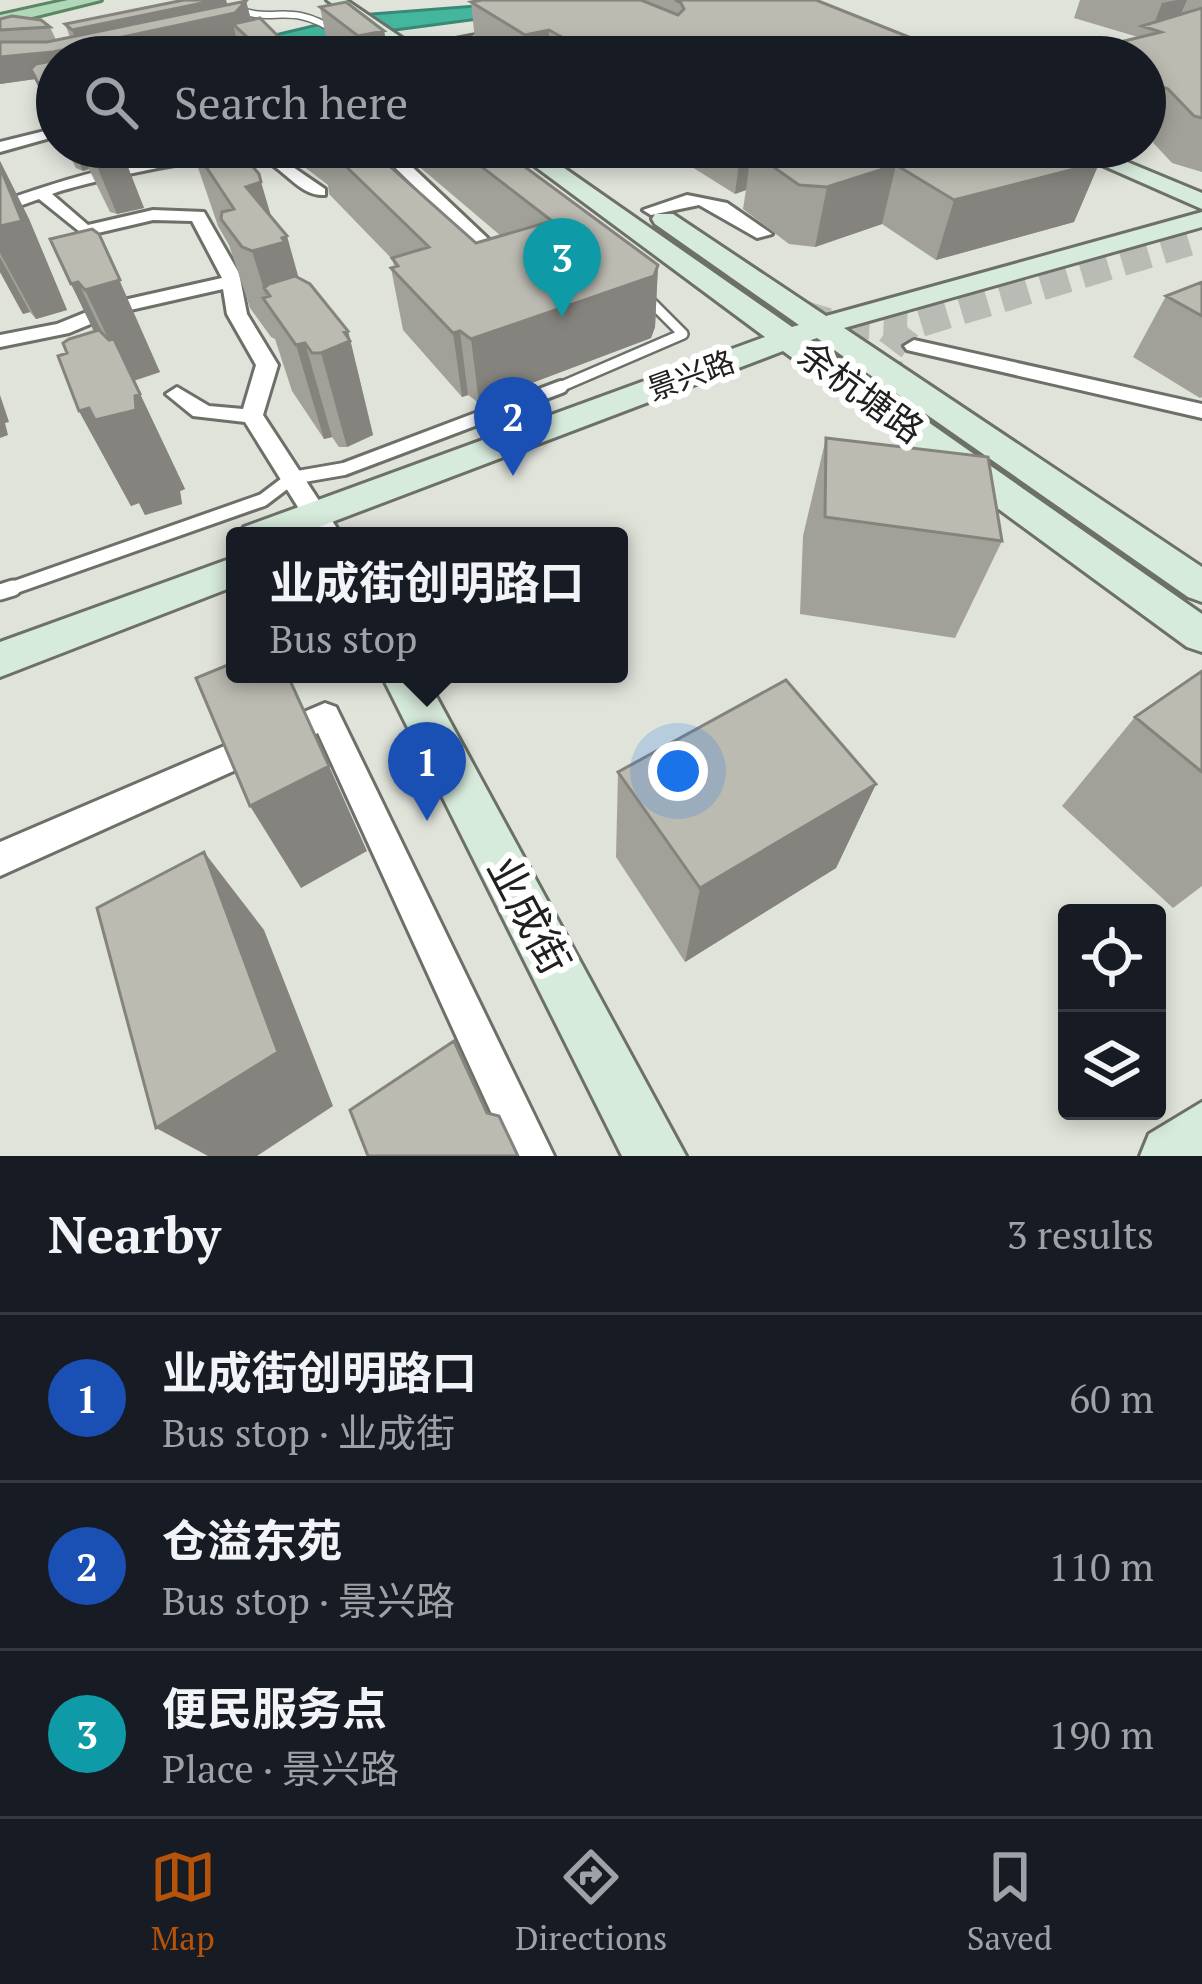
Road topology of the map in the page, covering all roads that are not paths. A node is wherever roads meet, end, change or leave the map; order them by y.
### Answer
1 (53, 0) edge
2 (92, 0) edge
3 (309, 0) edge
4 (226, 4) edge
5 (334, 8) edge
6 (0, 16) edge
7 (249, 17) junction
8 (228, 22) edge
9 (517, 32) edge
10 (366, 36) edge
11 (372, 36) edge
12 (487, 36) edge
13 (0, 147) edge
14 (36, 152) edge
15 (54, 168) edge
16 (285, 168) edge
17 (404, 168) edge
18 (552, 168) edge
19 (569, 168) edge
20 (586, 168) edge
21 (1122, 168) edge
22 (1143, 168) edge
23 (319, 192) dead end
24 (41, 193) junction
25 (1202, 193) edge
26 (742, 200) dead end
27 (1202, 202) edge
28 (721, 207) junction
29 (0, 208) edge
30 (651, 211) junction
31 (1202, 218) edge
32 (1202, 233) edge
33 (763, 234) dead end
34 (688, 248) tunnel mouth
35 (494, 254) edge
36 (231, 282) junction
37 (92, 283) edge
38 (639, 291) edge
39 (111, 309) junction
40 (814, 337) junction
41 (0, 341) edge
42 (914, 346) tunnel mouth
43 (177, 394) dead end
44 (1202, 411) edge
45 (252, 415) junction
46 (292, 478) junction
47 (323, 527) edge
48 (335, 527) edge
49 (226, 547) edge
50 (226, 574) edge
51 (1202, 587) edge
52 (0, 592) edge
53 (0, 632) edge
54 (1202, 636) edge
55 (0, 660) edge
56 (407, 683) edge
57 (0, 859) edge
58 (1202, 1133) edge
59 (532, 1156) edge
60 (655, 1156) edge
61 (1172, 1156) edge

1 - 6 main road
2 - 6 main road
3 - 5 street
4 - 7 lane
5 - 7 lane
5 - 10 street
5 - 11 street
7 - 8 lane
9 - 12 street
13 - 14 street
15 - 24 street
16 - 23 street
17 - 35 street
18 - 40 street, 余杭塘路
19 - 34 street
20 - 30 street, 余杭塘路
21 - 27 street
22 - 25 street
24 - 29 street
24 - 36 street
26 - 28 lane
28 - 30 street
28 - 33 street
30 - 40 street, 余杭塘路
31 - 40 street, 景兴路
32 - 40 street, 景兴路
36 - 39 street
36 - 45 street
37 - 39 street
38 - 46 lane
39 - 41 street
40 - 48 street, 景兴路
40 - 51 street, 余杭塘路
40 - 54 street, 余杭塘路
42 - 44 street
43 - 45 street
45 - 46 street
46 - 47 street
46 - 52 lane
49 - 53 street
50 - 55 street
56 - 60 street, 业成街
57 - 59 street
58 - 61 street

